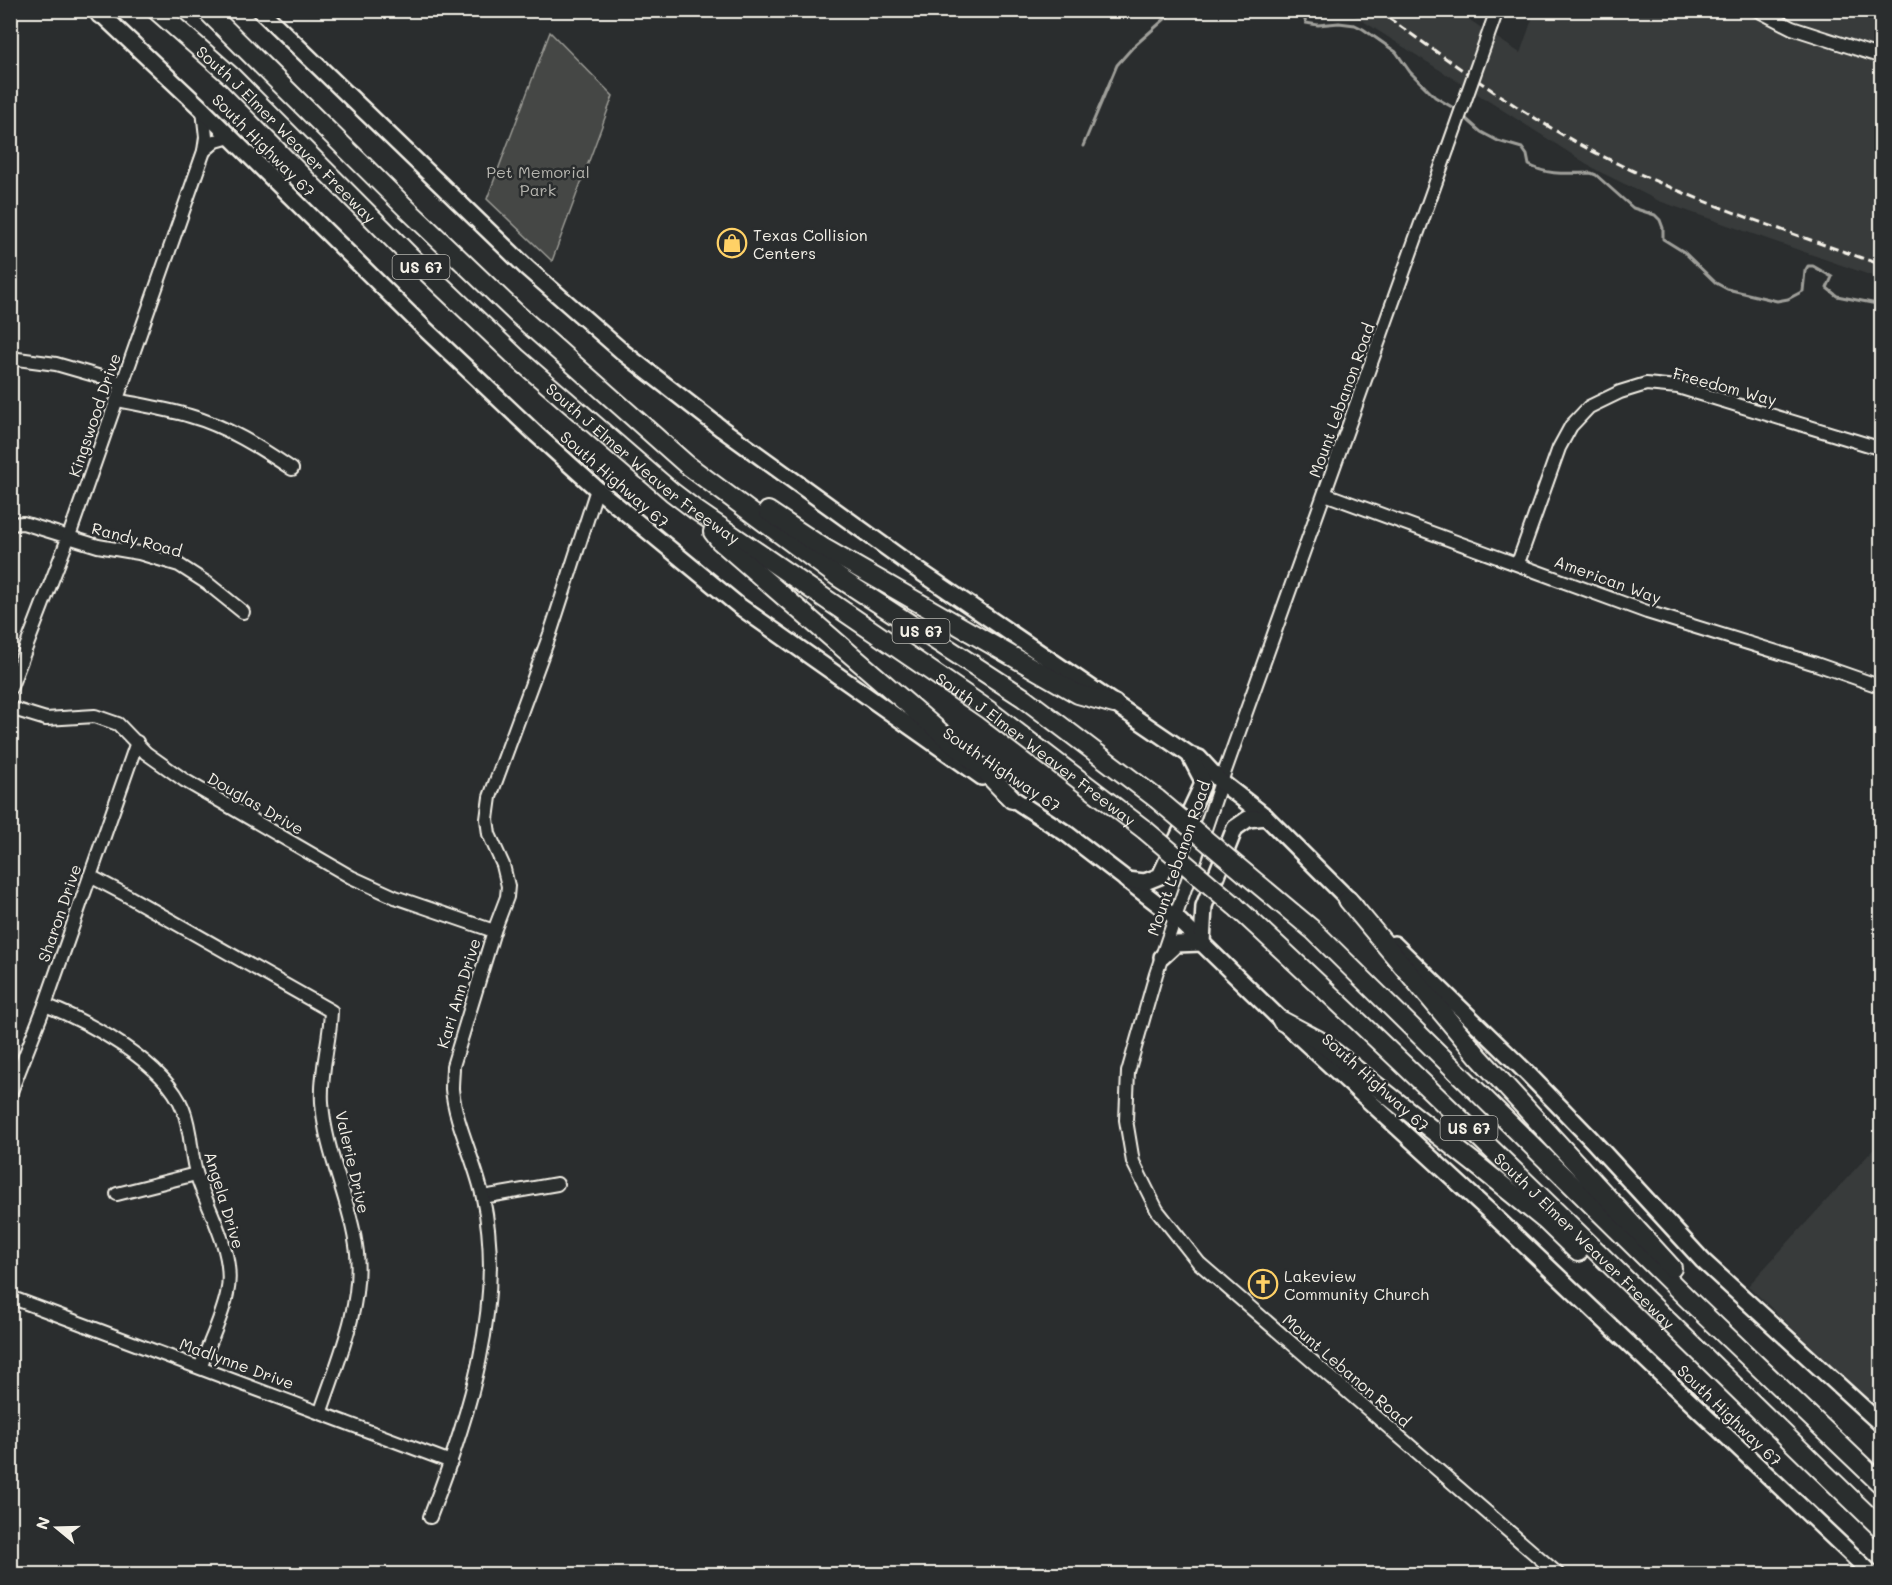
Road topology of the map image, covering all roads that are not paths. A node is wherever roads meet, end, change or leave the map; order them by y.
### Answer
1 (156, 10) edge
2 (206, 10) edge
3 (1497, 10) edge
4 (1757, 10) edge
5 (99, 12) edge
6 (265, 12) edge
7 (1881, 57) edge
8 (203, 110) junction
9 (230, 137) junction
10 (204, 151) junction
11 (10, 358) edge
12 (122, 383) junction
13 (117, 400) junction
14 (1881, 449) edge
15 (686, 464) junction
16 (292, 469) dead end
17 (597, 489) junction
18 (1325, 494) junction
19 (697, 511) junction
20 (10, 524) edge
21 (69, 536) junction
22 (1518, 563) junction
23 (243, 612) dead end
24 (1881, 687) edge
25 (10, 689) edge
26 (1114, 704) junction
27 (10, 708) edge
28 (136, 742) junction
29 (1190, 755) junction
30 (1221, 782) junction
31 (1012, 799) junction
32 (1266, 817) junction
33 (90, 876) junction
34 (1126, 880) junction
35 (1348, 900) junction
36 (1175, 917) junction
37 (494, 930) junction
38 (1202, 943) junction
39 (1162, 957) junction
40 (45, 1005) junction
41 (1282, 1021) junction
42 (10, 1094) edge
43 (196, 1174) junction
44 (557, 1184) dead end
45 (117, 1194) dead end
46 (483, 1197) junction
47 (10, 1297) edge
48 (1696, 1307) junction
49 (1700, 1354) junction
50 (201, 1366) junction
51 (321, 1412) junction
52 (1881, 1425) edge
53 (451, 1462) junction
54 (1881, 1485) edge
55 (430, 1516) dead end
56 (1881, 1529) edge
57 (1558, 1575) edge
58 (1872, 1575) edge

1 - 19 highway, South J Elmer Weaver Freeway / US 67
2 - 15 highway, South J Elmer Weaver Freeway / US 67
3 - 18 street, Mount Lebanon Road, bridge
4 - 7 street
5 - 8 main road, South Highway 67
6 - 26 main road
8 - 9 main road, South Highway 67
8 - 10 street, Kingswood Drive
9 - 10 street
9 - 17 main road, South Highway 67
10 - 12 street, Kingswood Drive
11 - 12 street
12 - 13 street, Kingswood Drive
13 - 16 street
13 - 21 street, Kingswood Drive
14 - 22 street, Freedom Way
15 - 26 highway
15 - 48 highway, South J Elmer Weaver Freeway / US 67, bridge
17 - 31 main road, South Highway 67
17 - 37 street, Kari Ann Drive
18 - 22 street, American Way
18 - 30 street, Mount Lebanon Road
19 - 31 highway
19 - 49 highway, South J Elmer Weaver Freeway / US 67, bridge
20 - 21 street, Randy Road
21 - 23 street, Randy Road
21 - 25 street, Kingswood Drive
22 - 24 street, American Way
26 - 29 main road
27 - 28 street, Douglas Drive
28 - 33 street, Sharon Drive
28 - 37 street, Douglas Drive
29 - 30 main road
29 - 34 main road
30 - 32 main road
30 - 36 street, Mount Lebanon Road
31 - 34 main road, South Highway 67
32 - 35 main road
32 - 38 main road
33 - 40 street, Sharon Drive
33 - 51 street, Valerie Drive
34 - 36 main road, South Highway 67
35 - 48 highway
35 - 52 main road
36 - 38 main road, South Highway 67
36 - 39 street, Mount Lebanon Road
37 - 46 street, Kari Ann Drive
38 - 39 main road
38 - 41 main road, South Highway 67
39 - 57 street, Mount Lebanon Road
40 - 42 street, Sharon Drive
40 - 43 street, Angela Drive
41 - 49 highway
41 - 58 main road, South Highway 67
43 - 45 street
43 - 50 street, Angela Drive
44 - 46 street
46 - 53 street, Kari Ann Drive
47 - 50 street, Madlynne Drive
48 - 54 highway, South J Elmer Weaver Freeway / US 67
49 - 56 highway, South J Elmer Weaver Freeway / US 67
50 - 51 street, Madlynne Drive
51 - 53 street, Madlynne Drive
53 - 55 street, Kari Ann Drive

